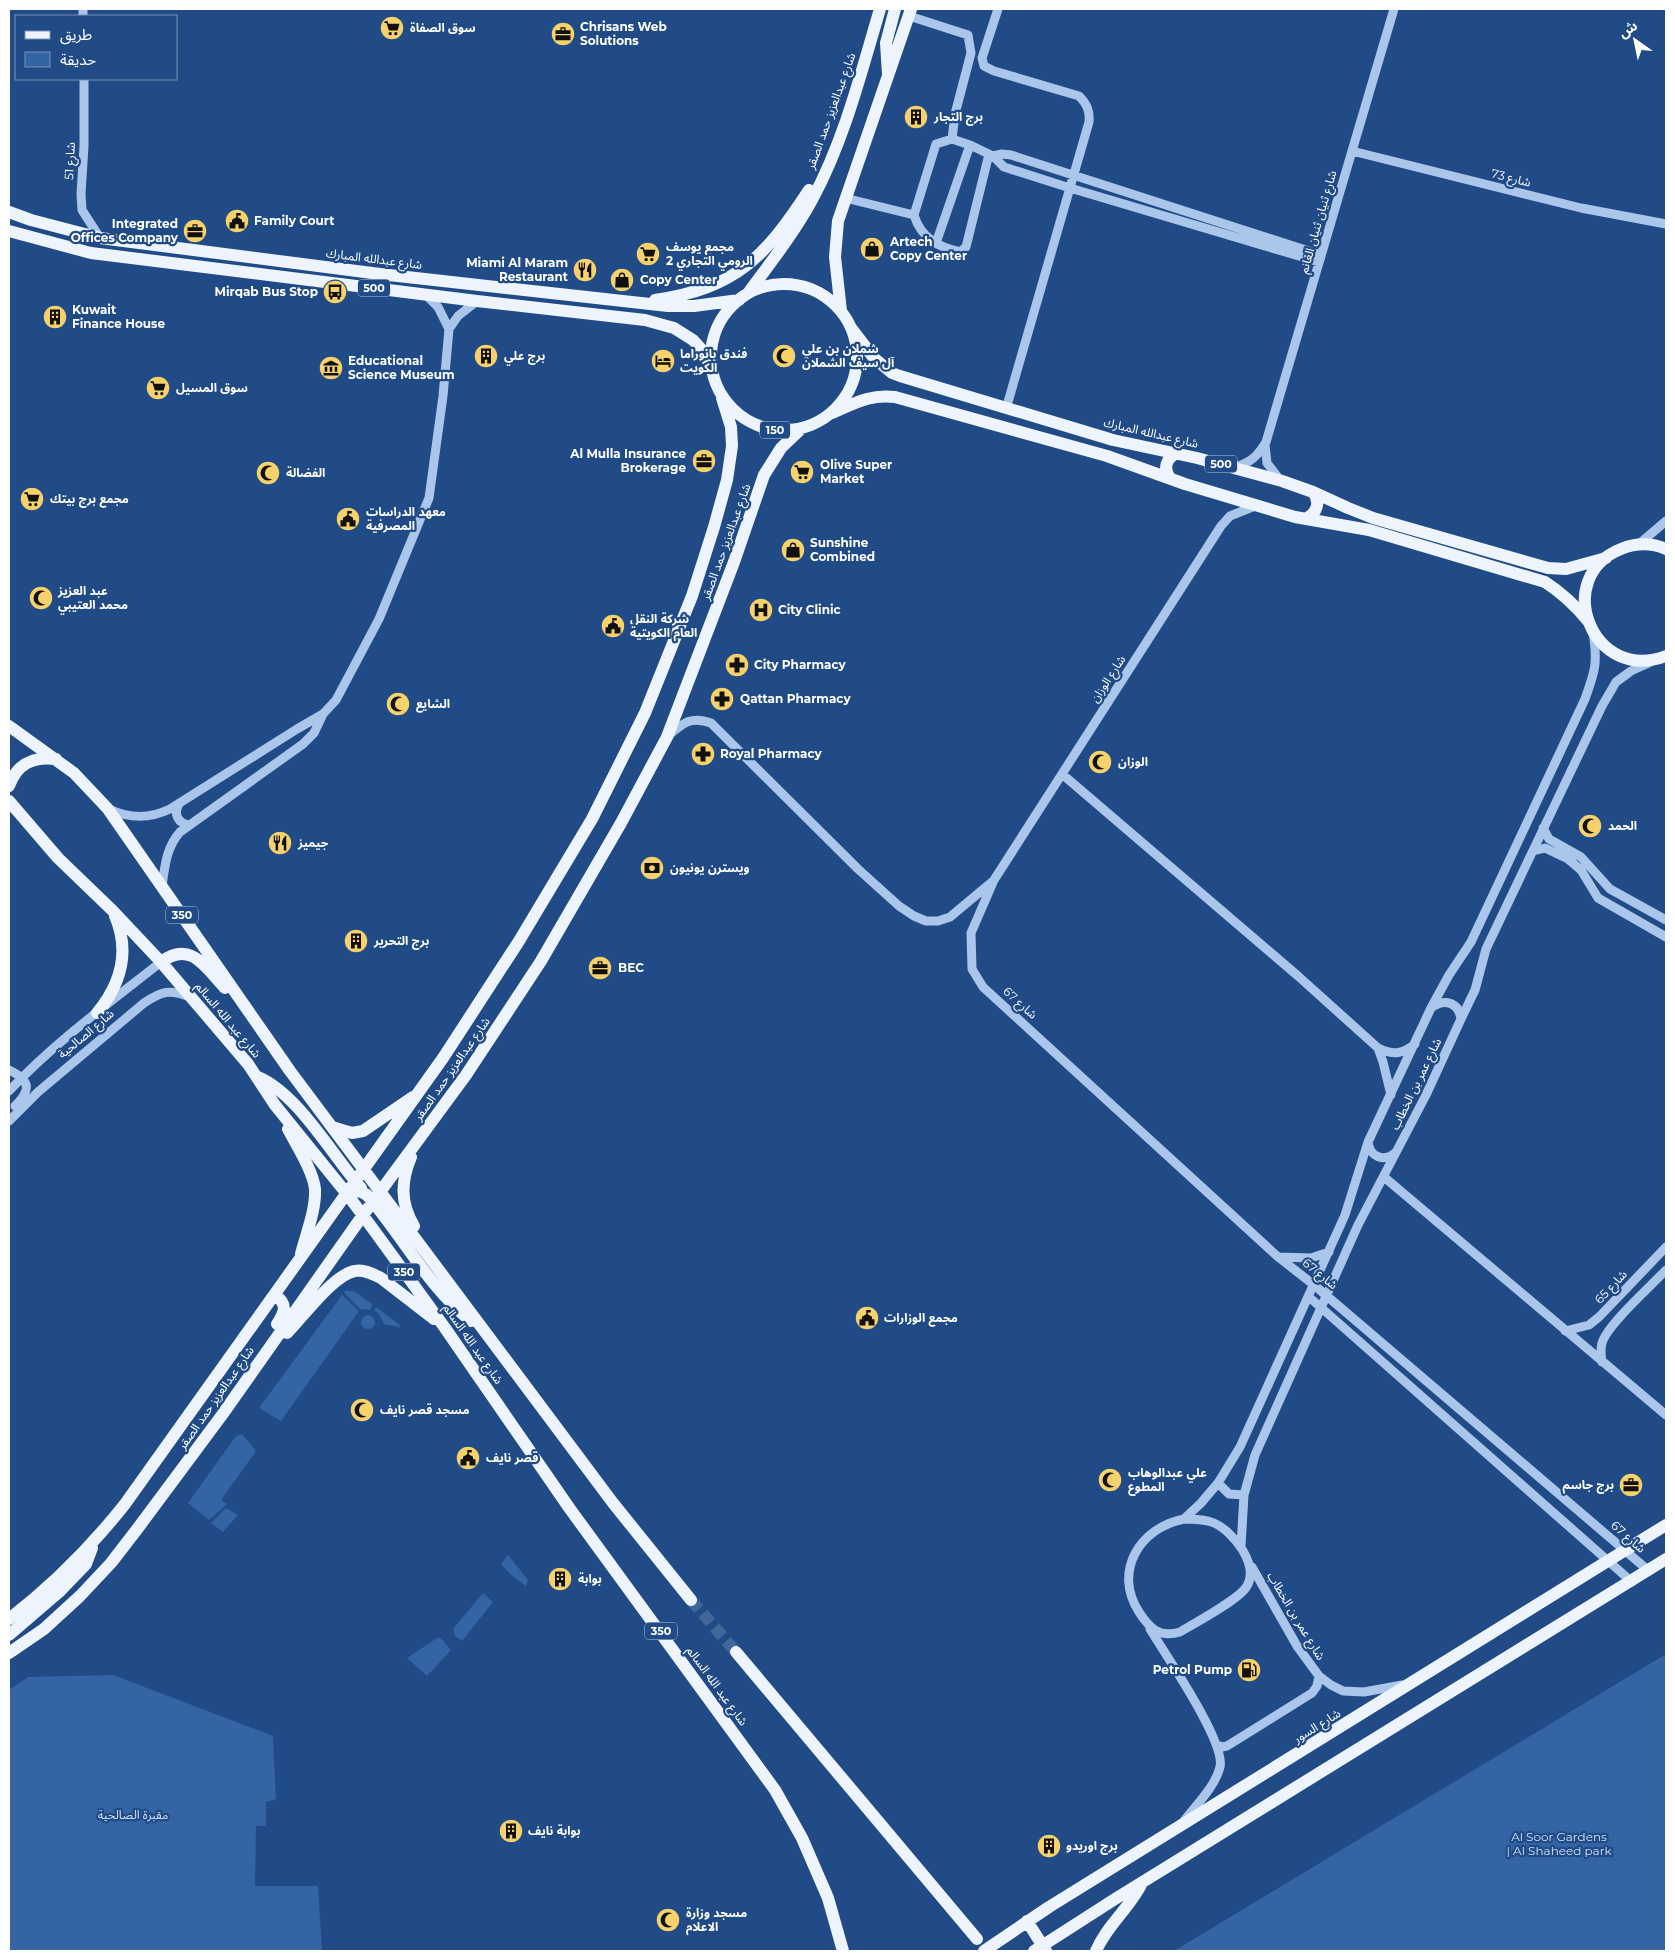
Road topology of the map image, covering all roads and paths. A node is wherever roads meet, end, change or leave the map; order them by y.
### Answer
1 (880, 9) edge
2 (895, 9) edge
3 (998, 9) edge
4 (1394, 9) edge
5 (910, 12) edge
6 (889, 77) junction
7 (84, 80) edge
8 (952, 139) junction
9 (970, 144) junction
10 (1352, 151) junction
11 (833, 152) junction
12 (991, 155) junction
13 (1073, 176) junction
14 (1070, 188) junction
15 (845, 198) junction
16 (9, 206) edge
17 (9, 212) edge
18 (914, 215) junction
19 (31, 220) junction
20 (1666, 224) edge
21 (13, 233) edge
22 (100, 238) junction
23 (936, 243) junction
24 (1320, 258) junction
25 (426, 295) junction
26 (744, 296) junction
27 (477, 301) junction
28 (629, 303) junction
29 (841, 311) junction
30 (852, 328) junction
31 (449, 329) junction
32 (711, 367) junction
33 (722, 398) junction
34 (1006, 409) junction
35 (832, 413) junction
36 (802, 428) junction
37 (1266, 442) junction
38 (1177, 453) junction
39 (1234, 467) junction
40 (1170, 478) junction
41 (1282, 481) junction
42 (1313, 492) junction
43 (1257, 506) junction
44 (1305, 519) junction
45 (1666, 521) edge
46 (1639, 544) junction
47 (1666, 549) edge
48 (1606, 558) junction
49 (1588, 621) junction
50 (1593, 633) junction
51 (1662, 658) edge
52 (323, 714) junction
53 (9, 726) edge
54 (667, 737) junction
55 (56, 760) junction
56 (1062, 774) junction
57 (9, 786) edge
58 (9, 801) edge
59 (178, 804) junction
60 (108, 809) junction
61 (190, 825) junction
62 (1544, 828) junction
63 (1533, 851) junction
64 (994, 880) junction
65 (162, 886) junction
66 (113, 911) junction
67 (1666, 920) edge
68 (1666, 937) edge
69 (161, 962) junction
70 (983, 987) joint
71 (190, 997) junction
72 (1432, 1008) junction
73 (97, 1013) junction
74 (1461, 1019) junction
75 (1416, 1043) junction
76 (1378, 1048) junction
77 (9, 1070) edge
78 (290, 1071) junction
79 (22, 1077) junction
80 (257, 1077) junction
81 (421, 1090) junction
82 (9, 1092) edge
83 (1390, 1095) junction
84 (275, 1105) junction
85 (9, 1112) edge
86 (9, 1121) edge
87 (332, 1127) junction
88 (418, 1140) junction
89 (1368, 1142) junction
90 (1396, 1152) junction
91 (365, 1170) junction
92 (1384, 1177) junction
93 (356, 1182) junction
94 (348, 1194) junction
95 (377, 1197) junction
96 (363, 1215) junction
97 (1666, 1247) edge
98 (1329, 1252) junction
99 (1277, 1256) junction
100 (299, 1261) junction
101 (1666, 1270) edge
102 (440, 1271) junction
103 (1314, 1285) junction
104 (275, 1294) junction
105 (1327, 1296) junction
106 (1309, 1297) junction
107 (1321, 1308) junction
108 (445, 1328) junction
109 (483, 1329) junction
110 (1565, 1332) junction
111 (1602, 1362) junction
112 (253, 1369) junction
113 (222, 1415) junction
114 (1666, 1415) edge
115 (1218, 1483) junction
116 (1244, 1494) junction
117 (1184, 1519) junction
118 (1666, 1525) edge
119 (94, 1543) junction
120 (1240, 1546) junction
121 (1626, 1551) junction
122 (1249, 1560) junction
123 (1666, 1560) edge
124 (1608, 1562) junction
125 (1649, 1571) junction
126 (1632, 1582) junction
127 (691, 1600) tunnel mouth
128 (9, 1619) edge
129 (1148, 1626) junction
130 (9, 1635) edge
131 (20, 1645) junction
132 (736, 1652) tunnel mouth
133 (9, 1653) edge
134 (1319, 1676) junction
135 (1412, 1683) junction
136 (1217, 1744) junction
137 (1178, 1828) junction
138 (1142, 1883) junction
139 (1027, 1920) junction
140 (977, 1939) dead end
141 (1041, 1949) edge
142 (844, 1951) edge
143 (984, 1951) edge
144 (1096, 1951) edge

1 - 11 main road, شارع عبدالعزيز حمد الصقر / 150
2 - 6 main road
3 - 13 street
4 - 10 street, شارع ثنيان ثنيان الغانم
5 - 6 main road, 150
5 - 8 street
6 - 15 main road, 150
7 - 22 street, شارع 51
8 - 9 street
8 - 18 street
9 - 12 street
9 - 23 street
10 - 20 street, شارع 73
10 - 24 street, شارع ثنيان ثنيان الغانم
11 - 26 main road, شارع عبدالعزيز حمد الصقر / 150
11 - 28 main road
12 - 13 street
12 - 14 street
12 - 23 street
13 - 14 street
13 - 24 street
14 - 24 street
14 - 34 street
15 - 18 street
15 - 29 main road, 150
16 - 19 main road
17 - 19 main road, شارع عبدالله المبارك / 500
18 - 23 street
19 - 22 main road, شارع عبدالله المبارك / 500
21 - 25 main road, 500
22 - 28 main road, شارع عبدالله المبارك / 500
24 - 37 street, شارع ثنيان ثنيان الغانم
25 - 27 main road, 500
25 - 31 street
26 - 28 main road, شارع عبدالله المبارك / 500
26 - 29 main road, 150
26 - 32 main road, 150
27 - 31 street
27 - 32 main road, 500
29 - 30 main road, 150
30 - 34 main road, شارع عبدالله المبارك / 500
30 - 35 main road, 150
31 - 52 street
32 - 33 main road, 150
33 - 36 main road, 150
33 - 81 main road, شارع عبدالعزيز حمد الصقر / 150
34 - 38 main road, شارع عبدالله المبارك / 500
35 - 36 main road, 150
35 - 40 main road, 500
36 - 54 main road, شارع عبدالعزيز حمد الصقر / 150
37 - 39 street
37 - 41 street
38 - 39 main road, شارع عبدالله المبارك / 500
38 - 40 main road
39 - 41 main road, شارع عبدالله المبارك / 500
40 - 43 main road, 500
41 - 42 main road, شارع عبدالله المبارك / 500
42 - 44 main road
42 - 48 main road, شارع عبدالله المبارك / 500
43 - 44 main road, 500
43 - 56 street, شارع الوزان
44 - 49 main road, 500
45 - 46 street
46 - 47 main road, 500
46 - 48 main road, 500
48 - 49 main road, 500
49 - 50 main road, 500
50 - 51 main road, 500
50 - 72 street, شارع عمر بن الخطاب
51 - 62 street, شارع عمر بن الخطاب
52 - 59 street
52 - 61 street
53 - 55 main road, شارع عبد الله السالم / 350
54 - 64 street, شارع الوزان
54 - 88 main road, شارع عبدالعزيز حمد الصقر / 150
55 - 57 main road
55 - 60 main road, شارع عبد الله السالم / 350
56 - 64 street, شارع الوزان
56 - 76 street
58 - 66 main road, شارع عبد الله السالم / 350
59 - 60 street
59 - 61 street
60 - 65 main road, شارع عبد الله السالم / 350
61 - 65 street
62 - 63 street, شارع عمر بن الخطاب
62 - 67 street
63 - 68 street
63 - 74 street, شارع عمر بن الخطاب
64 - 70 street, شارع الوزان
65 - 78 main road, شارع عبد الله السالم / 350
66 - 69 main road, شارع عبد الله السالم / 350
66 - 73 main road
69 - 71 main road, شارع عبد الله السالم / 350
69 - 73 street, شارع الصالحية
69 - 78 main road
70 - 99 street, شارع 67
71 - 80 main road, شارع عبد الله السالم / 350
71 - 86 street, شارع الصالحية
72 - 74 street
72 - 75 street, شارع عمر بن الخطاب
73 - 79 street, شارع الصالحية
74 - 90 street, شارع عمر بن الخطاب
75 - 76 street
75 - 83 street, شارع عمر بن الخطاب
76 - 83 street
77 - 79 street
78 - 87 main road, شارع عبد الله السالم / 350
79 - 82 street, شارع الصالحية
79 - 85 street
80 - 84 main road, شارع عبد الله السالم / 350
80 - 93 main road
81 - 87 main road
81 - 91 main road, شارع عبدالعزيز حمد الصقر / 150
83 - 89 street, شارع عمر بن الخطاب
84 - 94 main road, شارع عبد الله السالم / 350
84 - 100 main road
87 - 91 main road, شارع عبد الله السالم / 350
88 - 95 main road, شارع عبدالعزيز حمد الصقر / 150
88 - 102 main road
89 - 90 street
89 - 98 street, شارع عمر بن الخطاب
90 - 92 street, شارع عمر بن الخطاب
91 - 93 main road, شارع عبدالعزيز حمد الصقر / 150
91 - 95 main road, شارع عبد الله السالم / 350
92 - 105 street, شارع عمر بن الخطاب
92 - 110 street
93 - 94 main road, شارع عبدالعزيز حمد الصقر / 150
93 - 95 main road
94 - 95 main road
94 - 96 main road, شارع عبد الله السالم / 350
94 - 100 main road, شارع عبدالعزيز حمد الصقر / 150
95 - 96 main road, شارع عبدالعزيز حمد الصقر / 150
95 - 102 main road, شارع عبد الله السالم / 350
95 - 109 main road
96 - 108 main road, شارع عبد الله السالم / 350
96 - 112 main road, شارع عبدالعزيز حمد الصقر / 150
97 - 110 street, شارع 65
98 - 99 street
98 - 103 street, شارع عمر بن الخطاب
99 - 103 street, شارع 67
100 - 104 main road, شارع عبدالعزيز حمد الصقر / 150
101 - 111 street
102 - 109 main road, شارع عبد الله السالم / 350
103 - 105 street, شارع 67
103 - 106 street, شارع عمر بن الخطاب
104 - 113 main road
104 - 119 main road, شارع عبدالعزيز حمد الصقر / 150
105 - 107 street, شارع عمر بن الخطاب
105 - 121 street, شارع 67
106 - 107 street, شارع 67
106 - 115 street, شارع عمر بن الخطاب
107 - 116 street, شارع عمر بن الخطاب
107 - 124 street, شارع 67
108 - 112 main road
108 - 142 main road, شارع عبد الله السالم / 350
109 - 127 main road, شارع عبد الله السالم / 350
110 - 111 street
111 - 114 street
112 - 113 main road, شارع عبدالعزيز حمد الصقر / 150
113 - 131 main road, شارع عبدالعزيز حمد الصقر / 150
115 - 116 street
115 - 117 street, شارع عمر بن الخطاب
116 - 120 street, شارع عمر بن الخطاب
117 - 120 street
117 - 129 street
118 - 121 main road, شارع السور
119 - 128 main road, شارع عبدالعزيز حمد الصقر / 150
119 - 130 main road
120 - 122 street
121 - 124 main road, شارع السور
121 - 125 street, شارع 67
122 - 129 street
122 - 134 street, شارع عمر بن الخطاب
123 - 125 main road
124 - 126 street, شارع 67
124 - 135 main road, شارع السور
125 - 126 main road
126 - 138 main road
129 - 136 street
130 - 131 main road
131 - 133 main road, شارع عبدالعزيز حمد الصقر / 150
132 - 140 main road
134 - 135 street, شارع عمر بن الخطاب
134 - 136 street
135 - 137 main road, شارع السور
136 - 137 street
137 - 139 main road, شارع السور
138 - 141 main road
138 - 144 main road
139 - 141 main road
139 - 143 main road, شارع السور

